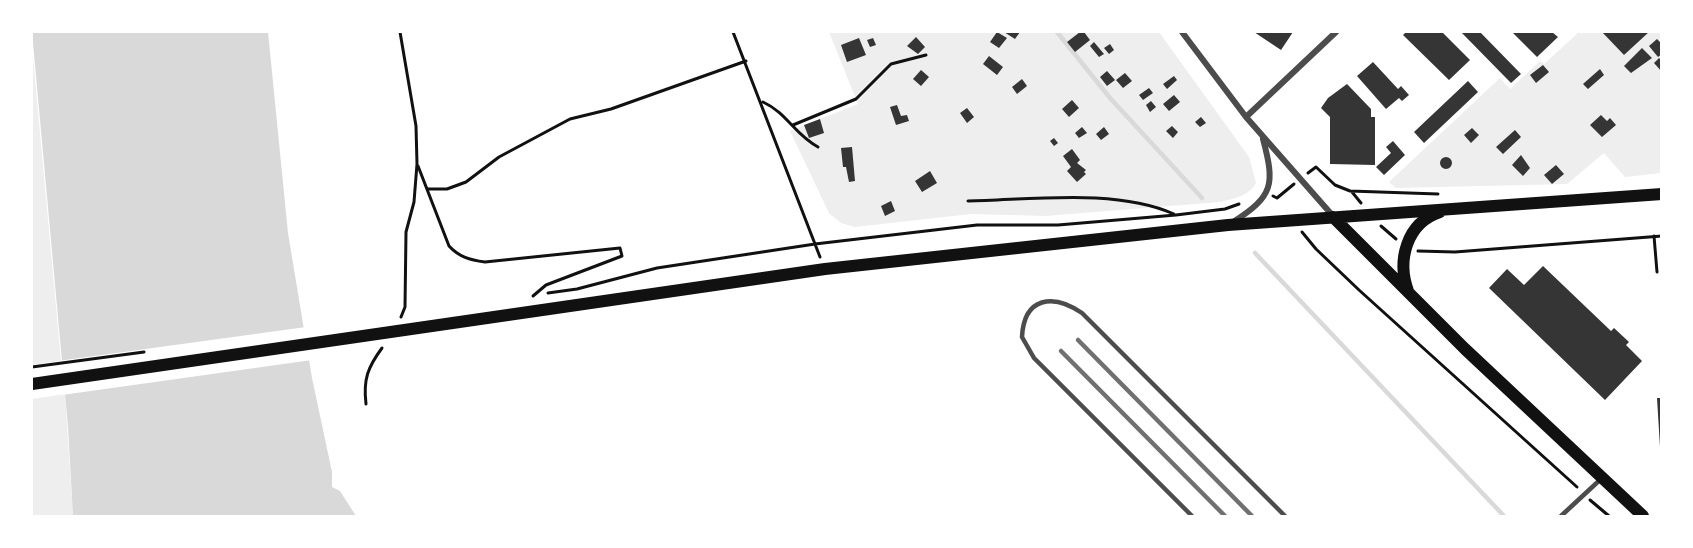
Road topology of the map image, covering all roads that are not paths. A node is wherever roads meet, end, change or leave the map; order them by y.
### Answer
1 (1182, 32) edge
2 (1336, 32) edge
3 (1246, 117) junction
4 (1262, 135) junction
5 (1662, 194) edge
6 (1450, 209) junction
7 (1333, 217) junction
8 (1228, 225) junction
9 (1410, 295) junction
10 (32, 384) edge
11 (1602, 478) junction
12 (1192, 516) edge
13 (1285, 516) edge
14 (1562, 516) edge
15 (1643, 516) edge

1 - 3 street
2 - 3 street
3 - 4 street
4 - 7 street
4 - 8 street
5 - 6 main road
6 - 7 main road
6 - 9 main road
7 - 8 main road
7 - 9 main road
8 - 10 main road
9 - 11 main road
11 - 14 lane
11 - 15 main road
12 - 13 lane

